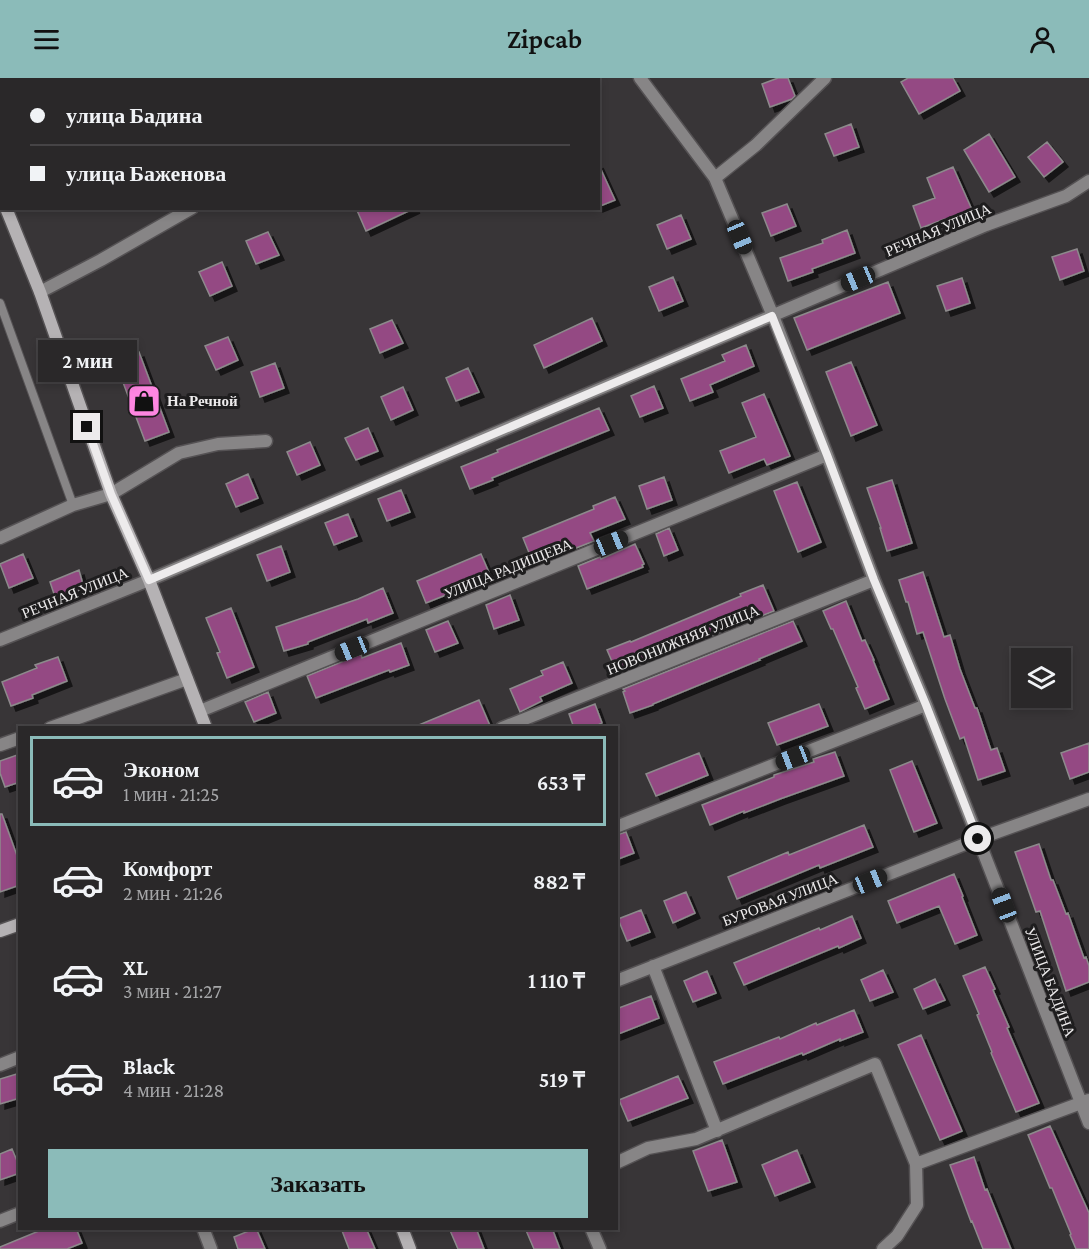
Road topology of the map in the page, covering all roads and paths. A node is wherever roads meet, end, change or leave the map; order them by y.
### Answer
1 (640, 78) edge
2 (825, 78) edge
3 (715, 178) junction
4 (1089, 181) edge
5 (7, 210) edge
6 (188, 210) edge
7 (40, 292) junction
8 (0, 303) edge
9 (772, 316) junction
10 (266, 441) dead end
11 (827, 455) junction
12 (111, 494) junction
13 (73, 505) junction
14 (0, 538) edge
15 (149, 580) junction
16 (874, 580) junction
17 (0, 640) edge
18 (188, 679) junction
19 (926, 705) junction
20 (200, 711) junction
21 (56, 726) edge
22 (205, 726) edge
23 (507, 726) edge
24 (18, 739) edge
25 (0, 745) edge
26 (1089, 799) edge
27 (618, 826) edge
28 (978, 839) junction
29 (18, 925) edge
30 (0, 931) edge
31 (653, 966) junction
32 (618, 980) edge
33 (18, 1058) edge
34 (0, 1065) edge
35 (1085, 1101) edge
36 (1089, 1123) edge
37 (717, 1131) junction
38 (618, 1162) edge
39 (916, 1164) junction
40 (18, 1214) edge
41 (0, 1221) edge
42 (204, 1230) edge
43 (403, 1230) edge
44 (592, 1230) edge
45 (211, 1249) edge
46 (410, 1249) edge
47 (600, 1249) edge
48 (883, 1249) edge

1 - 3 street, УЛИЦА БАДИНА
2 - 3 street
3 - 9 street, УЛИЦА БАДИНА
4 - 9 street, РЕЧНАЯ УЛИЦА
5 - 7 main road
6 - 7 street
7 - 12 main road
8 - 13 lane
9 - 11 street, УЛИЦА БАДИНА
9 - 15 street, РЕЧНАЯ УЛИЦА
10 - 12 street
11 - 16 street, УЛИЦА БАДИНА
11 - 20 street, УЛИЦА РАДИЩЕВА
12 - 13 street
12 - 15 main road
13 - 14 street
15 - 17 street, РЕЧНАЯ УЛИЦА
15 - 18 main road
16 - 19 street, УЛИЦА БАДИНА
16 - 23 street, НОВОНИЖНЯЯ УЛИЦА
18 - 20 main road
18 - 21 street
19 - 27 street
19 - 28 street, УЛИЦА БАДИНА
20 - 22 main road
24 - 25 street
26 - 28 street, БУРОВАЯ УЛИЦА
28 - 31 street, БУРОВАЯ УЛИЦА
28 - 35 street, УЛИЦА БАДИНА
29 - 30 main road
31 - 32 street, БУРОВАЯ УЛИЦА
31 - 37 street
33 - 34 street
35 - 36 street, УЛИЦА БАДИНА
35 - 39 street
37 - 38 street
37 - 39 street
39 - 48 street
40 - 41 street
42 - 45 street
43 - 46 main road
44 - 47 street

